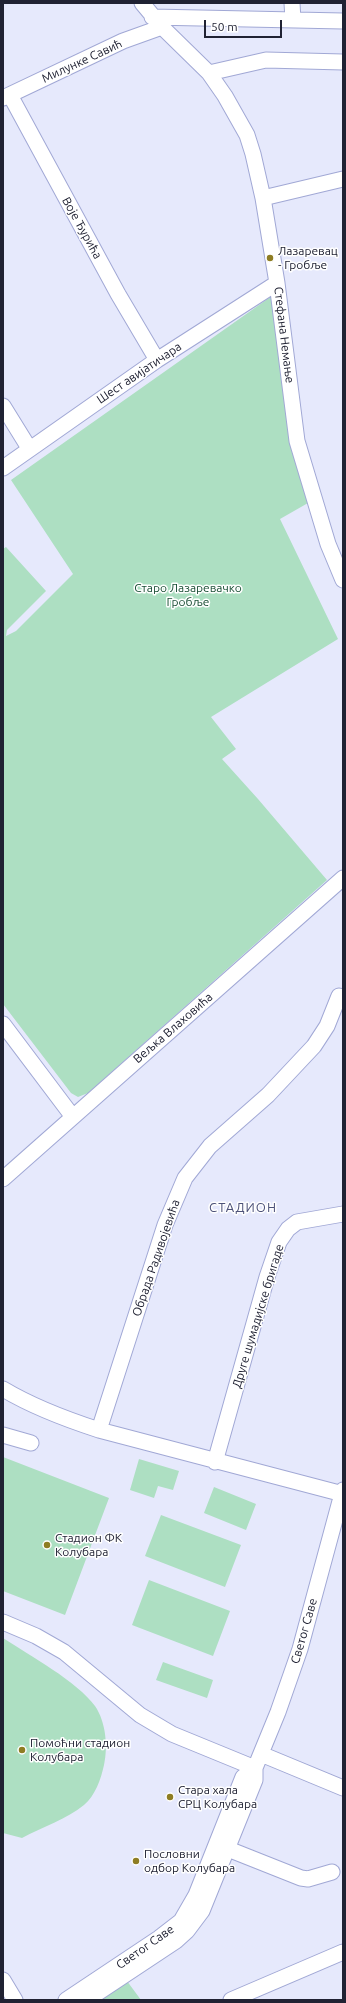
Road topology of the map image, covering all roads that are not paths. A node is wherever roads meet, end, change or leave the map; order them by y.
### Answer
1 (142, 3) edge
2 (292, 3) edge
3 (293, 20) junction
4 (343, 21) edge
5 (157, 22) junction
6 (343, 62) edge
7 (209, 72) junction
8 (6, 96) edge
9 (343, 178) edge
10 (263, 198) junction
11 (277, 283) junction
12 (157, 360) junction
13 (3, 406) edge
14 (29, 448) junction
15 (3, 468) edge
16 (343, 580) edge
17 (343, 878) edge
18 (339, 996) dead end
19 (3, 1024) edge
20 (73, 1117) junction
21 (3, 1179) edge
22 (343, 1214) edge
23 (3, 1389) edge
24 (99, 1430) junction
25 (3, 1435) edge
26 (31, 1444) dead end
27 (215, 1462) junction
28 (343, 1492) edge
29 (3, 1622) edge
30 (261, 1754) junction
31 (255, 1768) junction
32 (343, 1788) edge
33 (228, 1849) junction
34 (332, 1872) dead end
35 (343, 1952) edge
36 (3, 1980) edge
37 (15, 2000) edge
38 (66, 2000) edge
39 (87, 2000) edge
40 (231, 2000) edge

1 - 5 street, Стефана Немање
2 - 3 street
3 - 4 street
3 - 5 street
5 - 7 street, Стефана Немање
5 - 8 street, Милунке Савић
6 - 7 street
7 - 10 street, Стефана Немање
8 - 12 street, Воје Ђурића
9 - 10 street
10 - 11 street, Стефана Немање
11 - 12 street, Шест авијатичара
11 - 16 street, Стефана Немање
12 - 14 street, Шест авијатичара
13 - 14 street
14 - 15 street, Шест авијатичара
17 - 20 street, Вељка Влаховића
18 - 24 street, Обрада Радивојевића
19 - 20 street
20 - 21 street, Вељка Влаховића
22 - 27 street, Друге шумадијске бригаде
23 - 24 street
24 - 27 street
25 - 26 street
27 - 28 street
28 - 30 street, Светог Саве
29 - 31 street
30 - 31 street, Светог Саве
30 - 32 street
31 - 33 street, Светог Саве
31 - 38 street, Светог Саве
33 - 34 street
33 - 39 street, Светог Саве
35 - 40 street
36 - 37 street

